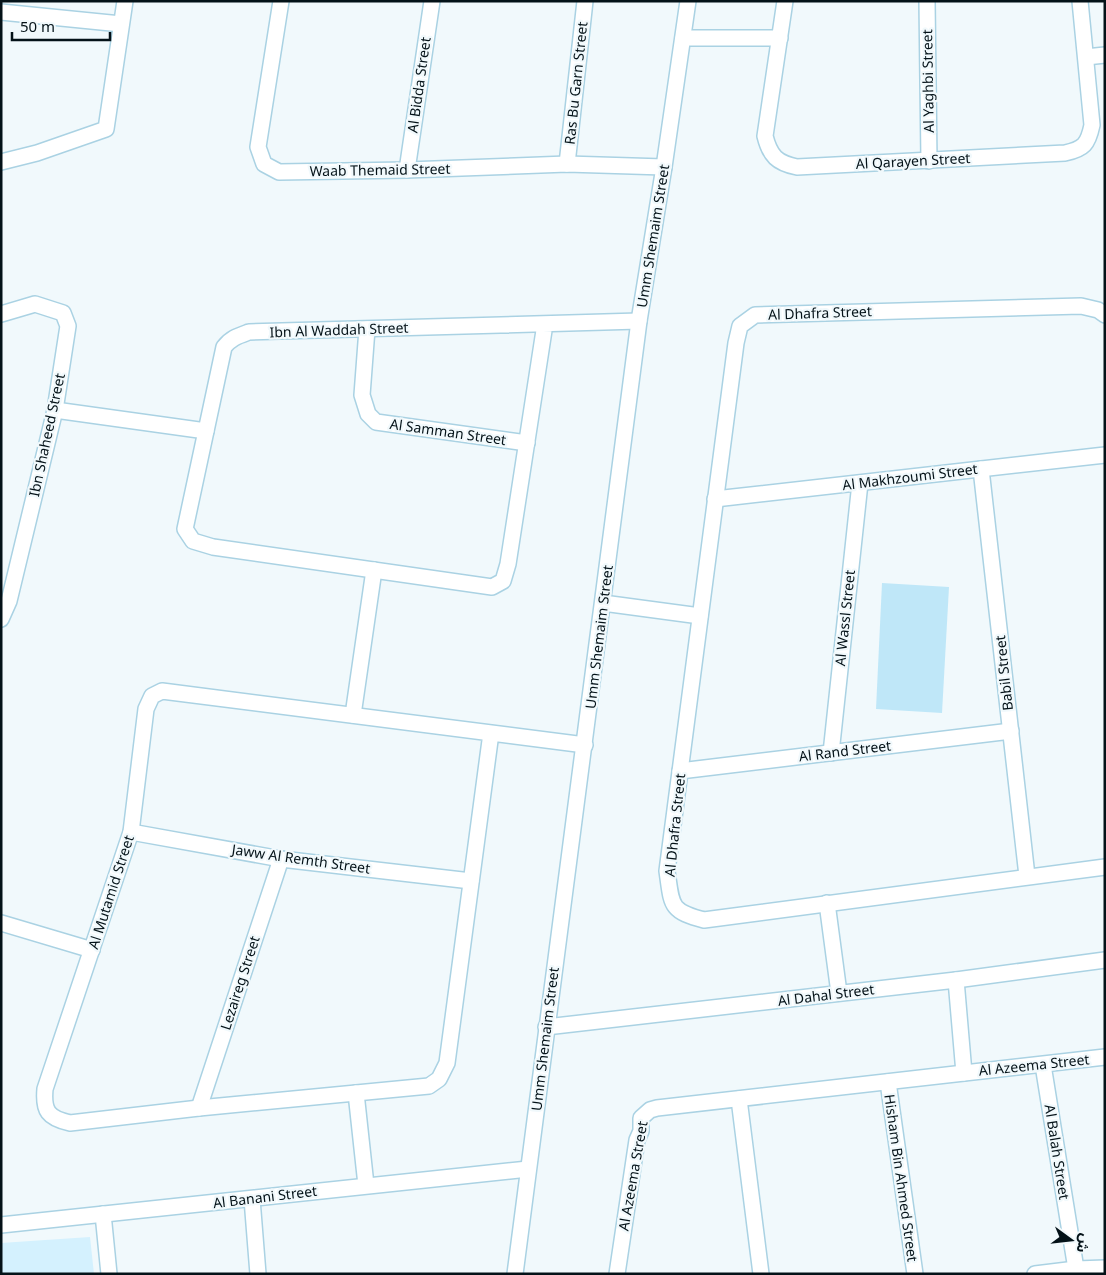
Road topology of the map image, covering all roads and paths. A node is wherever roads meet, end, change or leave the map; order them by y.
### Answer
1 (125, 1) edge
2 (281, 1) edge
3 (432, 1) edge
4 (585, 1) edge
5 (688, 1) edge
6 (785, 1) edge
7 (926, 1) edge
8 (1080, 1) edge
9 (1, 12) edge
10 (121, 24) junction
11 (683, 38) junction
12 (780, 38) junction
13 (1105, 55) edge
14 (1086, 57) junction
15 (929, 161) junction
16 (1, 162) edge
17 (568, 164) junction
18 (664, 167) junction
19 (407, 170) junction
20 (1, 314) edge
21 (1105, 315) edge
22 (639, 321) junction
23 (545, 324) junction
24 (367, 329) junction
25 (55, 410) junction
26 (206, 431) junction
27 (527, 444) junction
28 (1105, 455) edge
29 (981, 469) junction
30 (860, 483) junction
31 (715, 499) junction
32 (374, 570) junction
33 (603, 602) junction
34 (700, 616) junction
35 (1, 619) edge
36 (353, 715) junction
37 (1010, 731) junction
38 (491, 733) junction
39 (585, 745) junction
40 (831, 753) junction
41 (680, 771) junction
42 (131, 832) junction
43 (281, 859) junction
44 (1105, 867) edge
45 (1027, 876) junction
46 (471, 881) junction
47 (827, 903) junction
48 (1, 923) edge
49 (92, 950) junction
50 (1105, 960) edge
51 (956, 980) junction
52 (839, 993) junction
53 (546, 1028) junction
54 (1105, 1058) edge
55 (1043, 1064) junction
56 (964, 1073) junction
57 (888, 1082) junction
58 (356, 1093) junction
59 (740, 1099) junction
60 (199, 1108) junction
61 (528, 1169) junction
62 (366, 1185) junction
63 (252, 1199) junction
64 (103, 1214) junction
65 (1, 1225) edge
66 (1105, 1268) edge
67 (1076, 1269) junction
68 (109, 1274) edge
69 (258, 1274) edge
70 (515, 1274) edge
71 (617, 1274) edge
72 (761, 1274) edge
73 (915, 1274) edge
74 (1035, 1274) edge

1 - 10 street
2 - 19 street, Waab Themaid Street
3 - 19 street, Al Bidda Street
4 - 17 street, Ras Bu Garn Street
5 - 11 street, Umm Shemaim Street
6 - 12 street, Al Qarayen Street
7 - 15 street, Al Yaghbi Street
8 - 14 street, Al Qarayen Street
9 - 10 street
10 - 16 street
11 - 12 street
11 - 18 street, Umm Shemaim Street
12 - 15 street, Al Qarayen Street
13 - 14 street
14 - 15 street, Al Qarayen Street
17 - 18 street, Waab Themaid Street
17 - 19 street, Waab Themaid Street
18 - 22 street, Umm Shemaim Street
20 - 25 street, Ibn Shaheed Street
21 - 31 street, Al Dhafra Street
22 - 23 street, Ibn Al Waddah Street
22 - 33 street, Umm Shemaim Street
23 - 24 street, Ibn Al Waddah Street
23 - 27 street, Ibn Al Waddah Street
24 - 26 street, Ibn Al Waddah Street
24 - 27 street, Al Samman Street
25 - 26 street
25 - 35 street, Ibn Shaheed Street
26 - 32 street, Ibn Al Waddah Street
27 - 32 street, Ibn Al Waddah Street
28 - 29 street, Al Makhzoumi Street
29 - 30 street, Al Makhzoumi Street
29 - 37 street, Babil Street
30 - 31 street, Al Makhzoumi Street
30 - 40 street, Al Wassl Street
31 - 34 street, Al Dhafra Street
32 - 36 street
33 - 34 street
33 - 39 street, Umm Shemaim Street
34 - 41 street, Al Dhafra Street
36 - 38 street, Al Mutamid Street
36 - 42 street, Al Mutamid Street
37 - 40 street, Al Rand Street
37 - 45 street, Babil Street
38 - 39 street, Al Mutamid Street
38 - 46 street, Al Mutamid Street
39 - 53 street, Umm Shemaim Street
40 - 41 street, Al Rand Street
41 - 47 street, Al Dhafra Street
42 - 43 street, Jaww Al Remth Street
42 - 49 street, Al Mutamid Street
43 - 46 street, Jaww Al Remth Street
43 - 60 street, Lezaireg Street
44 - 45 street, Al Dhafra Street
45 - 47 street, Al Dhafra Street
46 - 58 street, Al Mutamid Street
47 - 52 street
48 - 49 street
49 - 60 street, Al Mutamid Street
50 - 51 street, Al Dahal Street
51 - 52 street, Al Dahal Street
51 - 56 street, Al Azeema Street
52 - 53 street, Al Dahal Street
53 - 61 street, Umm Shemaim Street
54 - 55 street, Al Azeema Street
55 - 56 street, Al Azeema Street
55 - 67 street, Al Balah Street
56 - 57 street, Al Azeema Street
57 - 59 street, Al Azeema Street
57 - 73 street, Hisham Bin Ahmed Street
58 - 60 street, Al Mutamid Street
58 - 62 street
59 - 71 street, Al Azeema Street
59 - 72 street
61 - 62 street, Al Banani Street
61 - 70 street, Umm Shemaim Street
62 - 63 street, Al Banani Street
63 - 64 street, Al Banani Street
63 - 69 street
64 - 65 street, Al Banani Street
64 - 68 street
66 - 67 street
67 - 74 street

